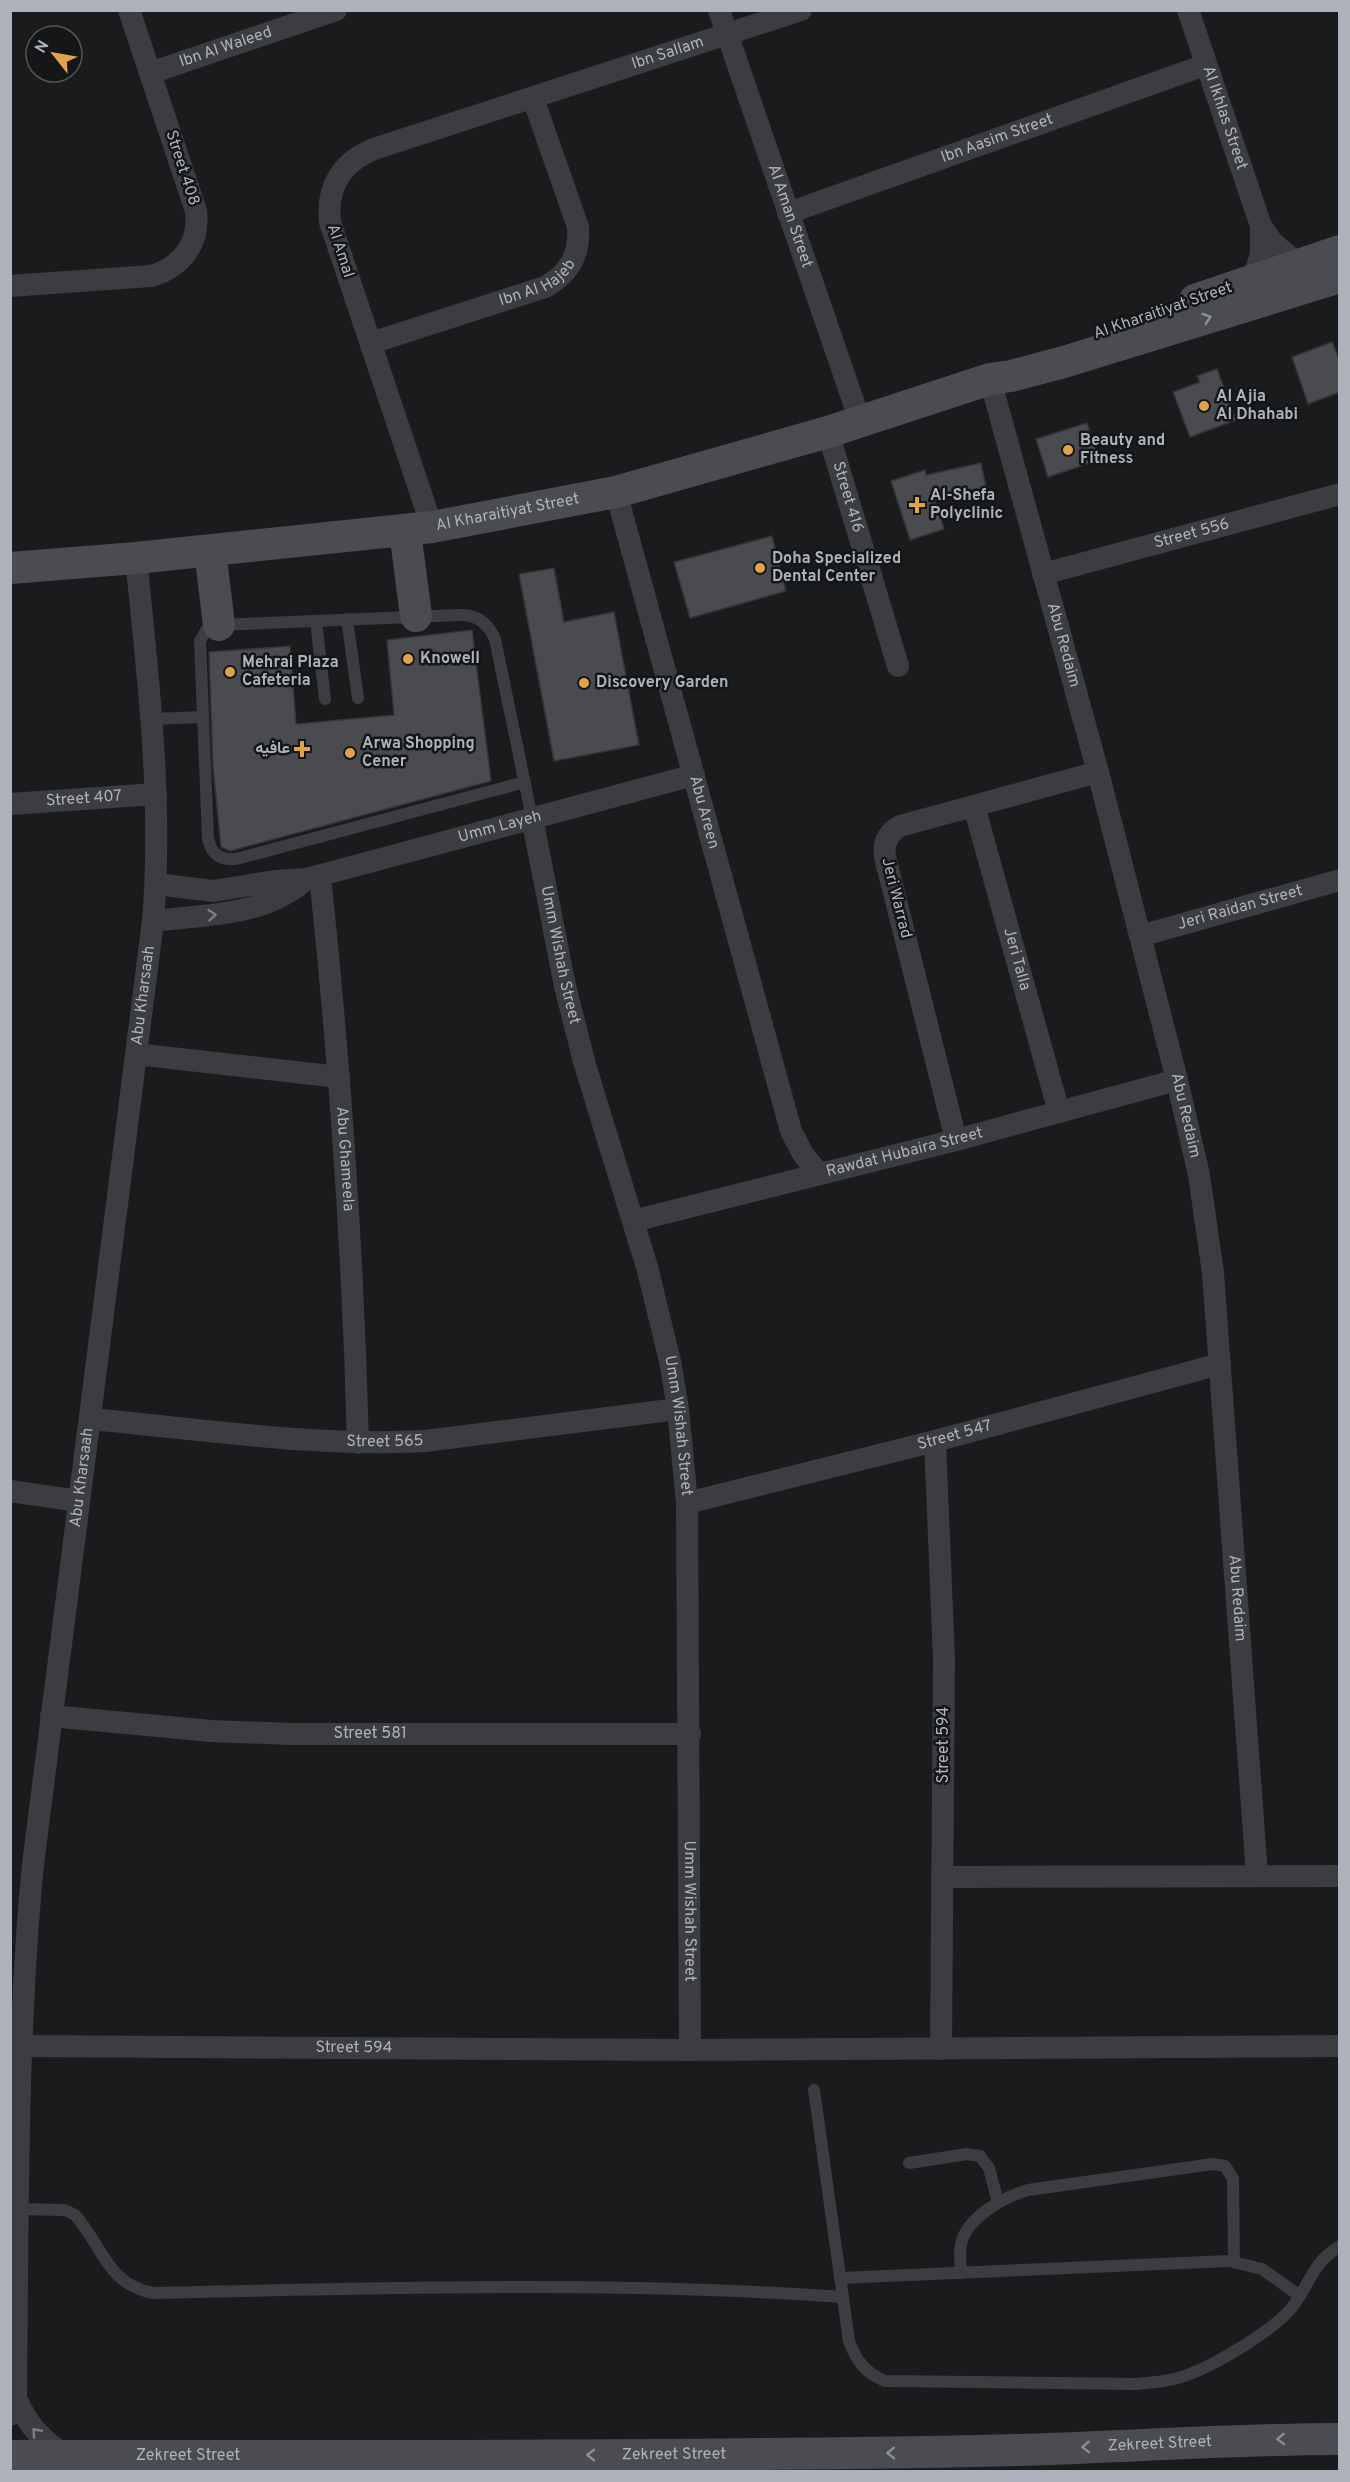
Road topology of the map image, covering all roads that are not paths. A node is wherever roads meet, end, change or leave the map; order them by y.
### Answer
1 (129, 10) edge
2 (336, 10) edge
3 (718, 10) edge
4 (801, 10) edge
5 (1188, 10) edge
6 (727, 35) junction
7 (1205, 65) junction
8 (150, 72) junction
9 (533, 98) junction
10 (788, 213) junction
11 (1262, 226) junction
12 (1340, 251) edge
13 (1298, 264) junction
14 (1340, 277) edge
15 (1253, 280) junction
16 (10, 286) edge
17 (371, 343) junction
18 (990, 379) junction
19 (860, 421) junction
20 (828, 432) junction
21 (616, 492) junction
22 (1340, 494) edge
23 (419, 529) junction
24 (210, 551) junction
25 (136, 558) junction
26 (10, 568) edge
27 (1043, 574) junction
28 (416, 616) junction
29 (347, 619) junction
30 (316, 621) junction
31 (219, 625) junction
32 (898, 666) dead end
33 (358, 698) dead end
34 (325, 699) dead end
35 (202, 717) junction
36 (152, 718) junction
37 (1098, 772) junction
38 (694, 775) junction
39 (525, 782) junction
40 (156, 794) junction
41 (10, 804) edge
42 (974, 806) junction
43 (532, 819) junction
44 (313, 877) junction
45 (1340, 880) edge
46 (156, 884) junction
47 (153, 921) junction
48 (1140, 936) junction
49 (136, 1054) junction
50 (339, 1077) junction
51 (1177, 1080) junction
52 (1059, 1112) junction
53 (791, 1131) junction
54 (956, 1140) junction
55 (819, 1174) junction
56 (787, 1182) junction
57 (633, 1221) junction
58 (1220, 1364) junction
59 (678, 1409) junction
60 (90, 1419) junction
61 (934, 1441) junction
62 (358, 1443) junction
63 (10, 1491) edge
64 (79, 1501) junction
65 (687, 1503) junction
66 (51, 1716) junction
67 (690, 1734) junction
68 (1257, 1875) junction
69 (1340, 1876) edge
70 (942, 1877) junction
71 (20, 2046) junction
72 (1340, 2046) edge
73 (941, 2049) junction
74 (690, 2050) junction
75 (814, 2090) dead end
76 (909, 2163) dead end
77 (998, 2202) junction
78 (18, 2209) junction
79 (1340, 2246) edge
80 (1234, 2262) junction
81 (961, 2273) junction
82 (840, 2278) junction
83 (1300, 2296) junction
84 (843, 2297) junction
85 (13, 2406) edge
86 (1340, 2439) edge
87 (10, 2456) edge
88 (66, 2456) junction

1 - 8 street, Street 408
2 - 8 street, Ibn Al Waleed
3 - 6 street, Al Aman Street
4 - 6 street, Ibn Sallam
5 - 7 street, Al Ikhlas Street
6 - 9 street, Ibn Sallam
6 - 10 street, Al Aman Street
7 - 10 street, Ibn Aasim Street
7 - 11 street, Al Ikhlas Street
8 - 16 street, Street 408
9 - 17 street, Al Amal
9 - 17 street, Ibn Al Hajeb
10 - 19 street, Al Aman Street
11 - 13 street, Al Ikhlas Street
11 - 15 street, Al Ikhlas Street
12 - 13 street, Al Kharaitiyat Street
13 - 15 street, Al Kharaitiyat Street
18 -> 14 street, Al Kharaitiyat Street
15 - 18 street, Al Kharaitiyat Street
17 - 23 street, Al Amal
18 - 19 street, Al Kharaitiyat Street
18 - 27 street, Abu Redaim
19 - 20 street, Al Kharaitiyat Street
20 - 21 street, Al Kharaitiyat Street
20 - 32 street, Street 416
21 - 23 street, Al Kharaitiyat Street
21 - 38 street, Abu Areen
22 - 27 street, Street 556
23 - 24 street, Al Kharaitiyat Street
23 - 28 street
24 - 25 street, Al Kharaitiyat Street
24 - 31 street
25 - 26 street, Al Kharaitiyat Street
25 - 36 street, Abu Kharsaah
27 - 37 street, Abu Redaim
28 - 29 lane
28 - 39 lane
29 - 30 lane
29 - 33 lane
30 - 31 lane
30 - 34 lane
31 - 35 lane
35 - 36 lane
35 - 39 lane
36 - 40 street, Abu Kharsaah
37 - 42 street, Jeri Warrad
37 - 48 street, Abu Redaim
38 - 43 street, Umm Layeh
38 - 53 street, Abu Areen
39 - 43 lane
40 - 41 street, Street 407
40 - 46 street, Abu Kharsaah
42 - 52 street, Jeri Talla
42 - 54 street, Jeri Warrad
43 - 44 street, Umm Layeh
43 - 57 street, Umm Wishah Street
44 - 46 street, Umm Layeh
47 -> 44 street, Umm Layeh
44 - 50 street, Abu Ghameela
45 - 48 street, Jeri Raidan Street
46 - 47 street, Abu Kharsaah
47 - 49 street, Abu Kharsaah
48 - 51 street, Abu Redaim
49 - 50 street
49 - 60 street, Abu Kharsaah
50 - 62 street, Abu Ghameela
51 - 52 street, Rawdat Hubaira Street
51 - 58 street, Abu Redaim
52 - 54 street, Rawdat Hubaira Street
53 - 55 street, Abu Areen
53 - 56 street, Abu Areen
54 - 55 street, Rawdat Hubaira Street
55 - 56 street, Rawdat Hubaira Street
56 - 57 street, Rawdat Hubaira Street
57 - 59 street, Umm Wishah Street
58 - 61 street, Street 547
58 - 68 street, Abu Redaim
59 - 62 street, Street 565
59 - 65 street, Umm Wishah Street
60 - 62 street, Street 565
60 - 64 street, Abu Kharsaah
61 - 65 street, Street 547
61 - 70 street, Street 594
63 - 64 street
64 - 66 street, Abu Kharsaah
65 - 67 street, Umm Wishah Street
66 - 67 street, Street 581
66 - 71 street, Abu Kharsaah
67 - 74 street, Umm Wishah Street
68 - 69 street
68 - 70 street
70 - 73 street, Street 594
71 - 74 street, Street 594
71 - 78 street, Abu Kharsaah
72 - 73 street, Street 594
73 - 74 street, Street 594
75 - 82 lane
76 - 77 lane
77 - 80 lane
77 - 81 lane
78 - 84 lane
78 - 85 street, Abu Kharsaah
79 - 83 lane
80 - 81 lane
80 - 83 lane
81 - 82 lane
82 - 84 lane
83 - 84 lane
88 -> 85 street, Abu Kharsaah
86 -> 88 street, Zekreet Street
87 - 88 street, Zekreet Street

